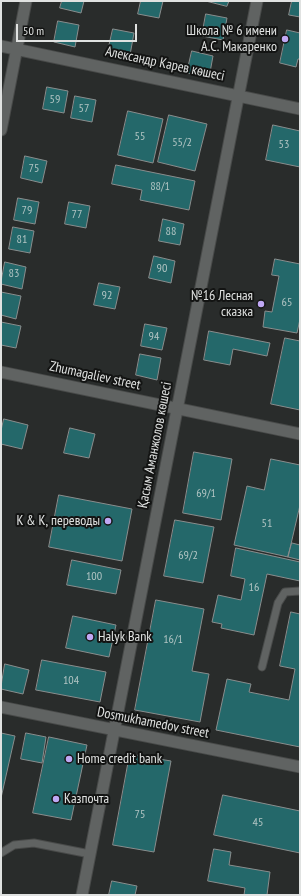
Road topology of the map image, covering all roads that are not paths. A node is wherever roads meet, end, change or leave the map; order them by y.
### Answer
1 (26, 1) edge
2 (257, 1) edge
3 (1, 46) edge
4 (16, 49) junction
5 (238, 95) junction
6 (300, 109) edge
7 (1, 130) edge
8 (1, 372) edge
9 (177, 408) junction
10 (300, 434) edge
11 (300, 591) edge
12 (262, 667) dead end
13 (1, 707) edge
14 (114, 731) junction
15 (300, 767) edge
16 (1, 853) edge
17 (90, 854) junction
18 (82, 895) edge

1 - 4 street
2 - 5 street, Қасым Аманжолов көшесі
3 - 4 street, Александр Карев көшесі
4 - 5 street, Александр Карев көшесі
4 - 7 street
5 - 6 street, Александр Карев көшесі
5 - 9 street, Қасым Аманжолов көшесі
8 - 9 street, Zhumagaliev street
9 - 10 street, Zhumagaliev street
9 - 14 street, Қасым Аманжолов көшесі
11 - 12 lane
13 - 14 street, Dosmukhamedov street
14 - 15 street, Dosmukhamedov street
14 - 17 street, Қасым Аманжолов көшесі
16 - 17 lane
17 - 18 street, Қасым Аманжолов көшесі

